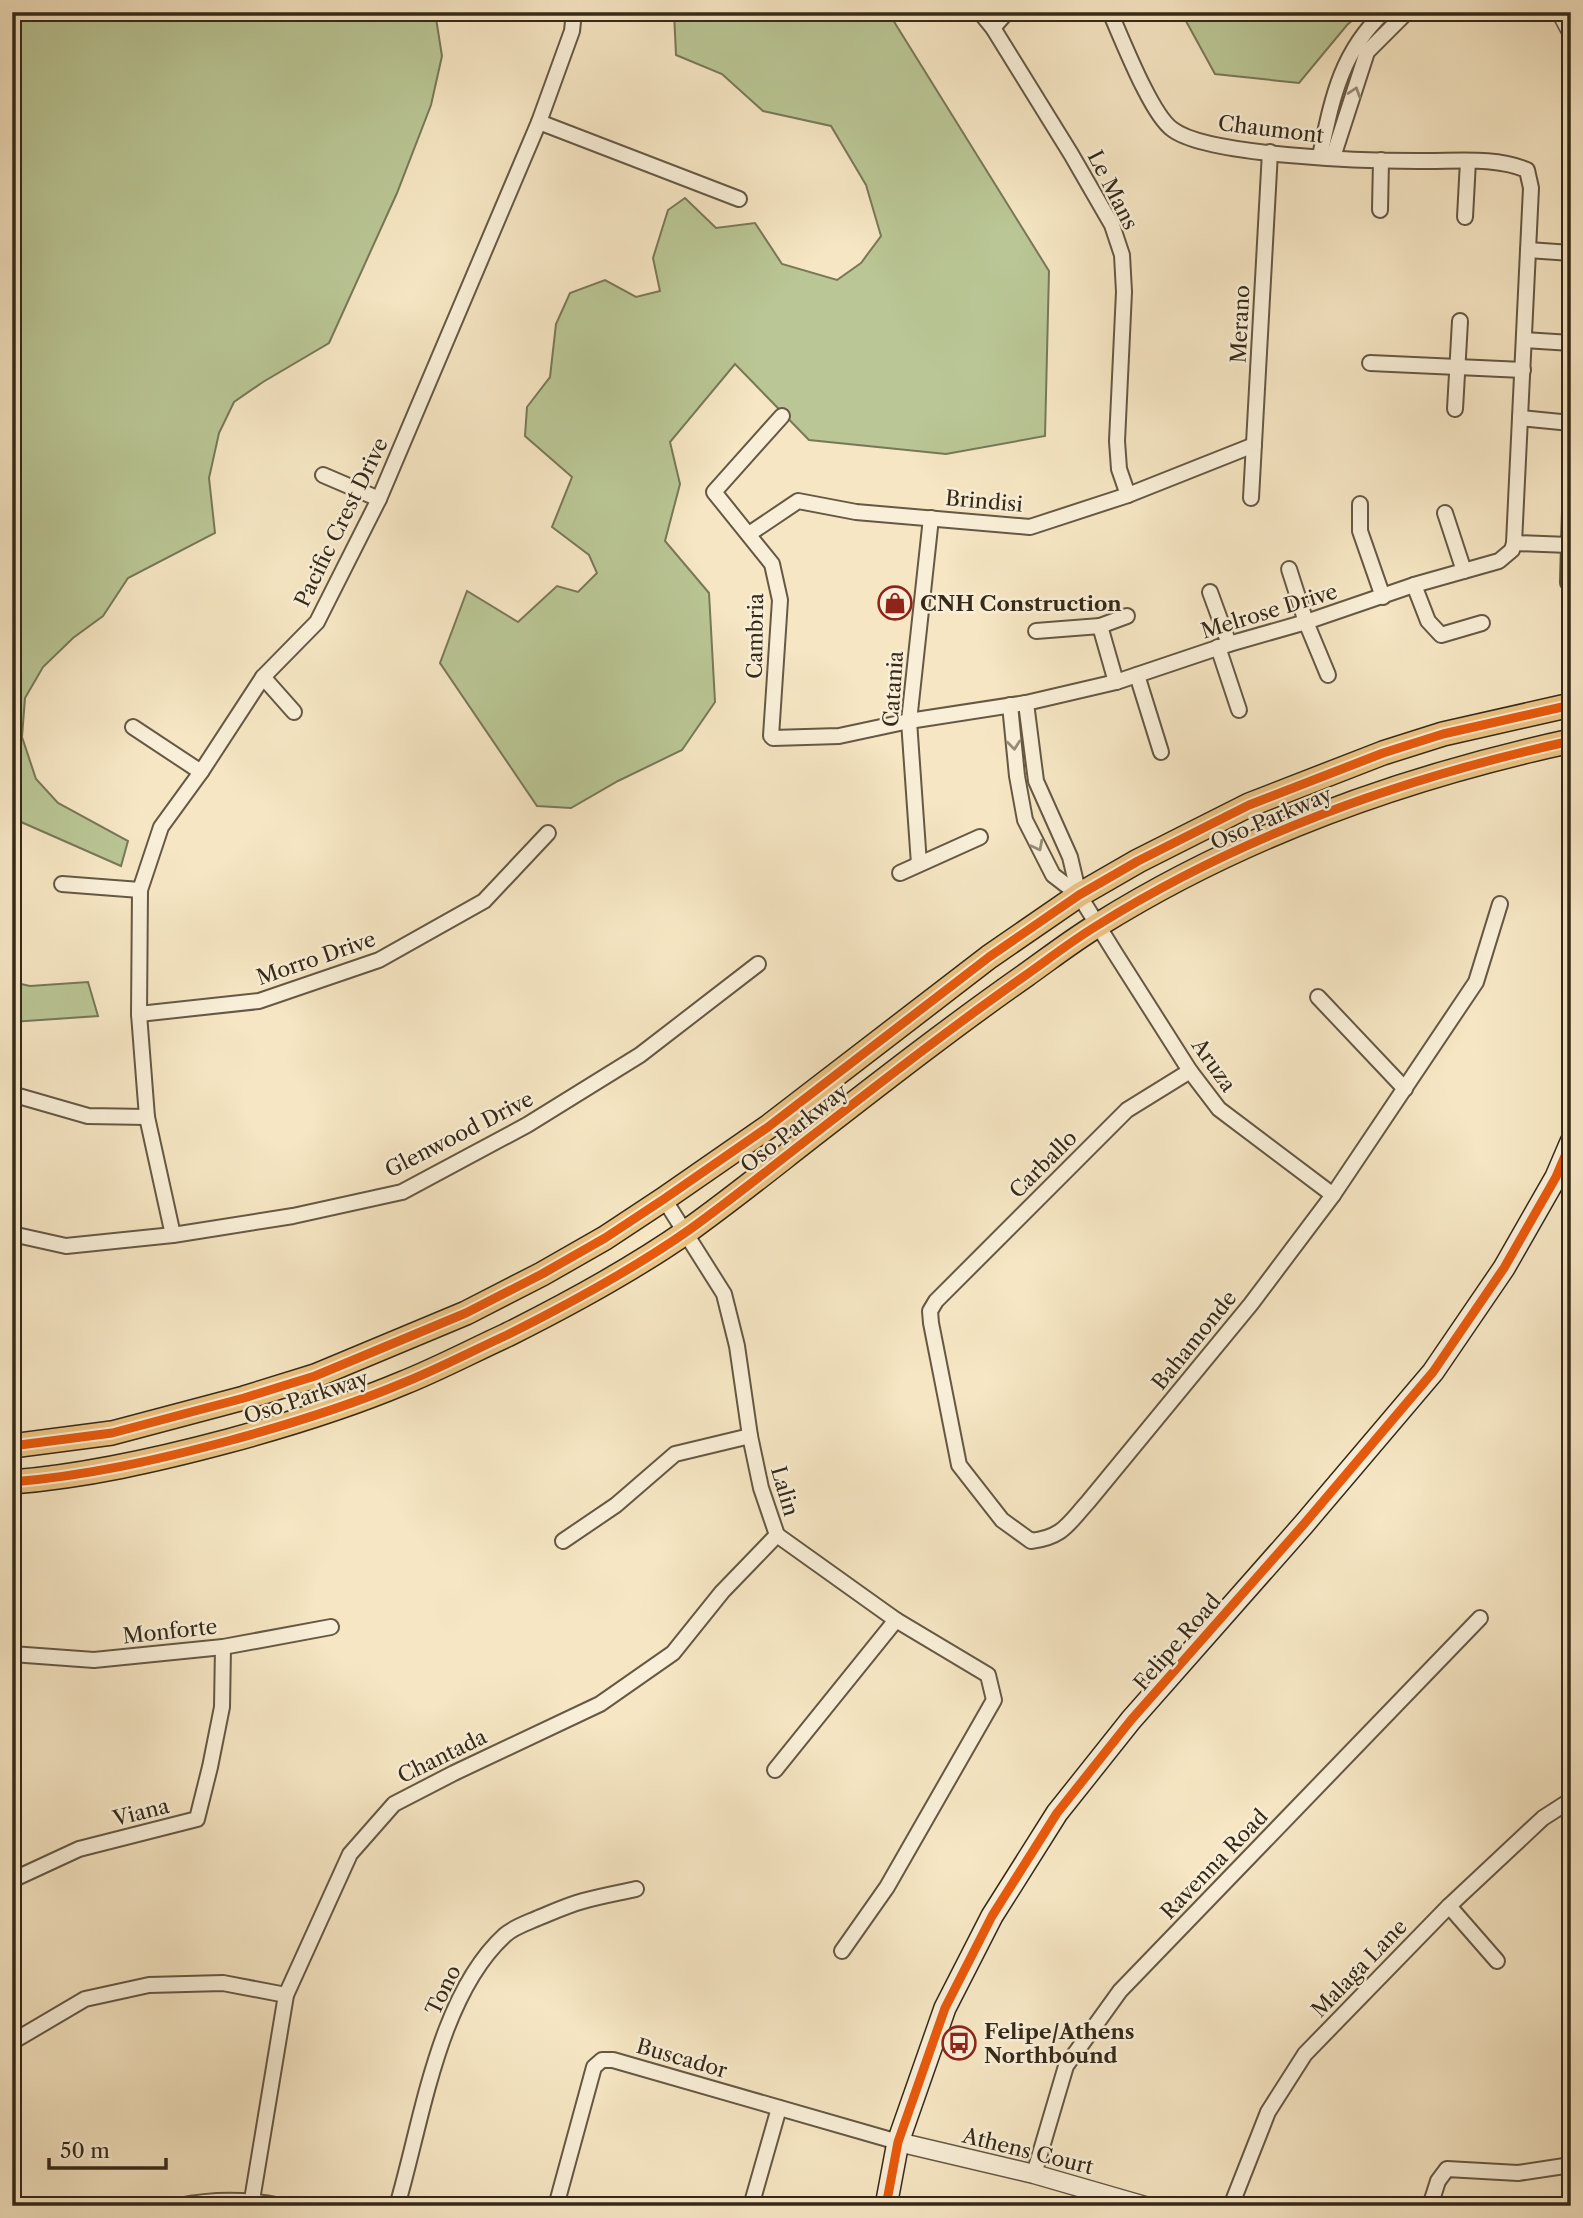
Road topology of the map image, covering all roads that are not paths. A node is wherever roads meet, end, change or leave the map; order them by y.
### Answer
1 (574, 12) edge
2 (980, 12) edge
3 (1007, 12) edge
4 (1110, 12) edge
5 (1384, 12) edge
6 (1407, 12) edge
7 (1561, 12) edge
8 (993, 29) junction
9 (1571, 31) edge
10 (1362, 49) junction
11 (539, 122) junction
12 (1270, 152) junction
13 (1326, 156) junction
14 (1381, 160) junction
15 (1468, 161) junction
16 (739, 199) dead end
17 (1380, 210) dead end
18 (1465, 217) dead end
19 (1528, 250) junction
20 (1571, 253) edge
21 (1460, 321) dead end
22 (1524, 341) junction
23 (1571, 343) edge
24 (1370, 363) dead end
25 (1458, 366) junction
26 (1523, 370) junction
27 (1455, 409) dead end
28 (782, 416) dead end
29 (1520, 418) junction
30 (1571, 423) edge
31 (1254, 445) junction
32 (323, 475) dead end
33 (1128, 495) junction
34 (1251, 498) dead end
35 (379, 499) junction
36 (1360, 504) dead end
37 (1570, 512) edge
38 (1445, 513) dead end
39 (931, 518) junction
40 (750, 534) junction
41 (1514, 543) junction
42 (1569, 545) edge
43 (1289, 569) dead end
44 (1464, 571) junction
45 (1568, 583) dead end
46 (1415, 585) junction
47 (1210, 592) dead end
48 (1383, 597) junction
49 (1127, 616) dead end
50 (1306, 622) junction
51 (1482, 623) dead end
52 (1100, 626) junction
53 (1036, 631) dead end
54 (1223, 645) junction
55 (1137, 675) junction
56 (1328, 676) dead end
57 (263, 677) junction
58 (1116, 682) junction
59 (1026, 703) junction
60 (1010, 705) junction
61 (1571, 705) edge
62 (1239, 710) dead end
63 (294, 712) dead end
64 (909, 722) junction
65 (133, 727) dead end
66 (771, 736) joint
67 (1571, 741) edge
68 (1161, 752) dead end
69 (201, 772) junction
70 (1041, 795) junction
71 (1021, 800) junction
72 (548, 833) dead end
73 (981, 837) dead end
74 (919, 864) junction
75 (901, 873) dead end
76 (62, 884) dead end
77 (140, 890) junction
78 (1079, 895) junction
79 (1500, 904) dead end
80 (1098, 925) junction
81 (758, 964) dead end
82 (1318, 997) dead end
83 (139, 1014) junction
84 (1190, 1071) junction
85 (1405, 1089) junction
86 (12, 1091) edge
87 (147, 1117) junction
88 (1571, 1142) edge
89 (1333, 1195) junction
90 (664, 1199) junction
91 (686, 1232) junction
92 (12, 1234) edge
93 (173, 1235) junction
94 (936, 1301) joint
95 (750, 1436) junction
96 (12, 1446) edge
97 (12, 1482) edge
98 (777, 1535) junction
99 (563, 1541) dead end
100 (1480, 1618) dead end
101 (896, 1620) junction
102 (331, 1627) dead end
103 (223, 1647) junction
104 (12, 1654) edge
105 (775, 1770) dead end
106 (1571, 1800) edge
107 (12, 1880) edge
108 (636, 1889) dead end
109 (1449, 1906) junction
110 (842, 1951) dead end
111 (1497, 1961) dead end
112 (286, 1995) junction
113 (12, 2042) edge
114 (779, 2108) junction
115 (898, 2142) junction
116 (1571, 2165) edge
117 (1034, 2174) junction
118 (252, 2200) junction
119 (1140, 2205) edge
120 (179, 2206) edge
121 (281, 2206) edge
122 (397, 2206) edge
123 (556, 2206) edge
124 (751, 2206) edge
125 (886, 2206) edge
126 (1231, 2206) edge
127 (1430, 2206) edge

1 - 11 street, Pacific Crest Drive
2 - 8 street, Le Mans
3 - 8 street
4 - 12 street, Chaumont
5 - 10 street
6 - 10 street
7 - 9 street
8 - 33 street, Le Mans
13 -> 10 street
10 - 13 street
11 - 16 street
11 - 35 street, Pacific Crest Drive
12 - 13 street, Chaumont
12 - 31 street, Merano
13 - 14 street
14 - 15 street
14 - 17 street
15 - 18 street
15 - 19 street
19 - 20 street
19 - 22 street
21 - 25 street
22 - 23 street
22 - 26 street
24 - 25 street
25 - 26 street
25 - 27 street
26 - 29 street
28 - 40 street, Cambria
29 - 30 street
29 - 41 street
31 - 33 street, Brindisi
31 - 34 street, Merano
32 - 35 street
33 - 39 street, Brindisi
35 - 57 street, Pacific Crest Drive
36 - 48 street
37 - 42 street
38 - 44 street
39 - 40 street, Brindisi
39 - 64 street, Catania
40 - 66 street, Cambria
41 - 42 street
41 - 44 street, Melrose Drive
42 - 45 street
43 - 50 street
44 - 46 street, Melrose Drive
46 - 48 street, Melrose Drive
46 - 51 street
47 - 54 street
48 - 50 street, Melrose Drive
49 - 52 street
50 - 54 street, Melrose Drive
50 - 56 street
52 - 53 street
52 - 58 street
54 - 55 street, Melrose Drive
54 - 62 street
55 - 58 street, Melrose Drive
55 - 68 street
57 - 63 street
57 - 69 street, Pacific Crest Drive
58 - 59 street, Melrose Drive
59 - 60 street, Melrose Drive
59 - 70 street
60 - 64 street, Melrose Drive
60 -> 71 street
61 - 78 main road, Oso Parkway
64 - 66 street, Melrose Drive
64 - 74 street, Catania
65 - 69 street
67 - 80 main road, Oso Parkway
69 - 77 street, Pacific Crest Drive
70 - 71 street
70 - 78 street
71 -> 78 street
72 - 83 street, Morro Drive
73 - 74 street
74 - 75 street
76 - 77 street
77 - 83 street, Pacific Crest Drive
78 - 80 street, Aruza
78 - 90 main road, Oso Parkway
79 - 85 street, Bahamonde
80 - 84 street, Aruza
80 - 91 main road, Oso Parkway
81 - 93 street, Glenwood Drive
82 - 85 street
83 - 87 street, Pacific Crest Drive
84 - 89 street, Aruza
84 - 94 street, Carballo
85 - 89 street, Bahamonde
86 - 87 street
87 - 93 street, Pacific Crest Drive
88 - 115 main road, Felipe Road
89 - 94 street, Bahamonde
90 - 91 street, Lalin
90 - 96 main road, Oso Parkway
91 - 95 street, Lalin
91 - 97 main road, Oso Parkway
92 - 93 street, Glenwood Drive
95 - 98 street, Lalin
95 - 99 street
98 - 101 street, Lalin
98 - 112 street, Chantada
100 - 117 street, Ravenna Road
101 - 105 street
101 - 110 street, Lalin
102 - 103 street, Monforte
103 - 104 street, Monforte
103 - 107 street, Viana
106 - 109 street, Malaga Lane
108 - 122 street, Tono
109 - 111 street
109 - 126 street, Malaga Lane
112 - 113 street
112 - 118 street, Chantada
114 - 115 street, Buscador
114 - 123 street, Buscador
114 - 124 street
115 - 117 street, Athens Court
115 - 125 main road, Felipe Road
116 - 127 street
117 - 119 street, Athens Court
118 - 120 street
118 - 121 street

